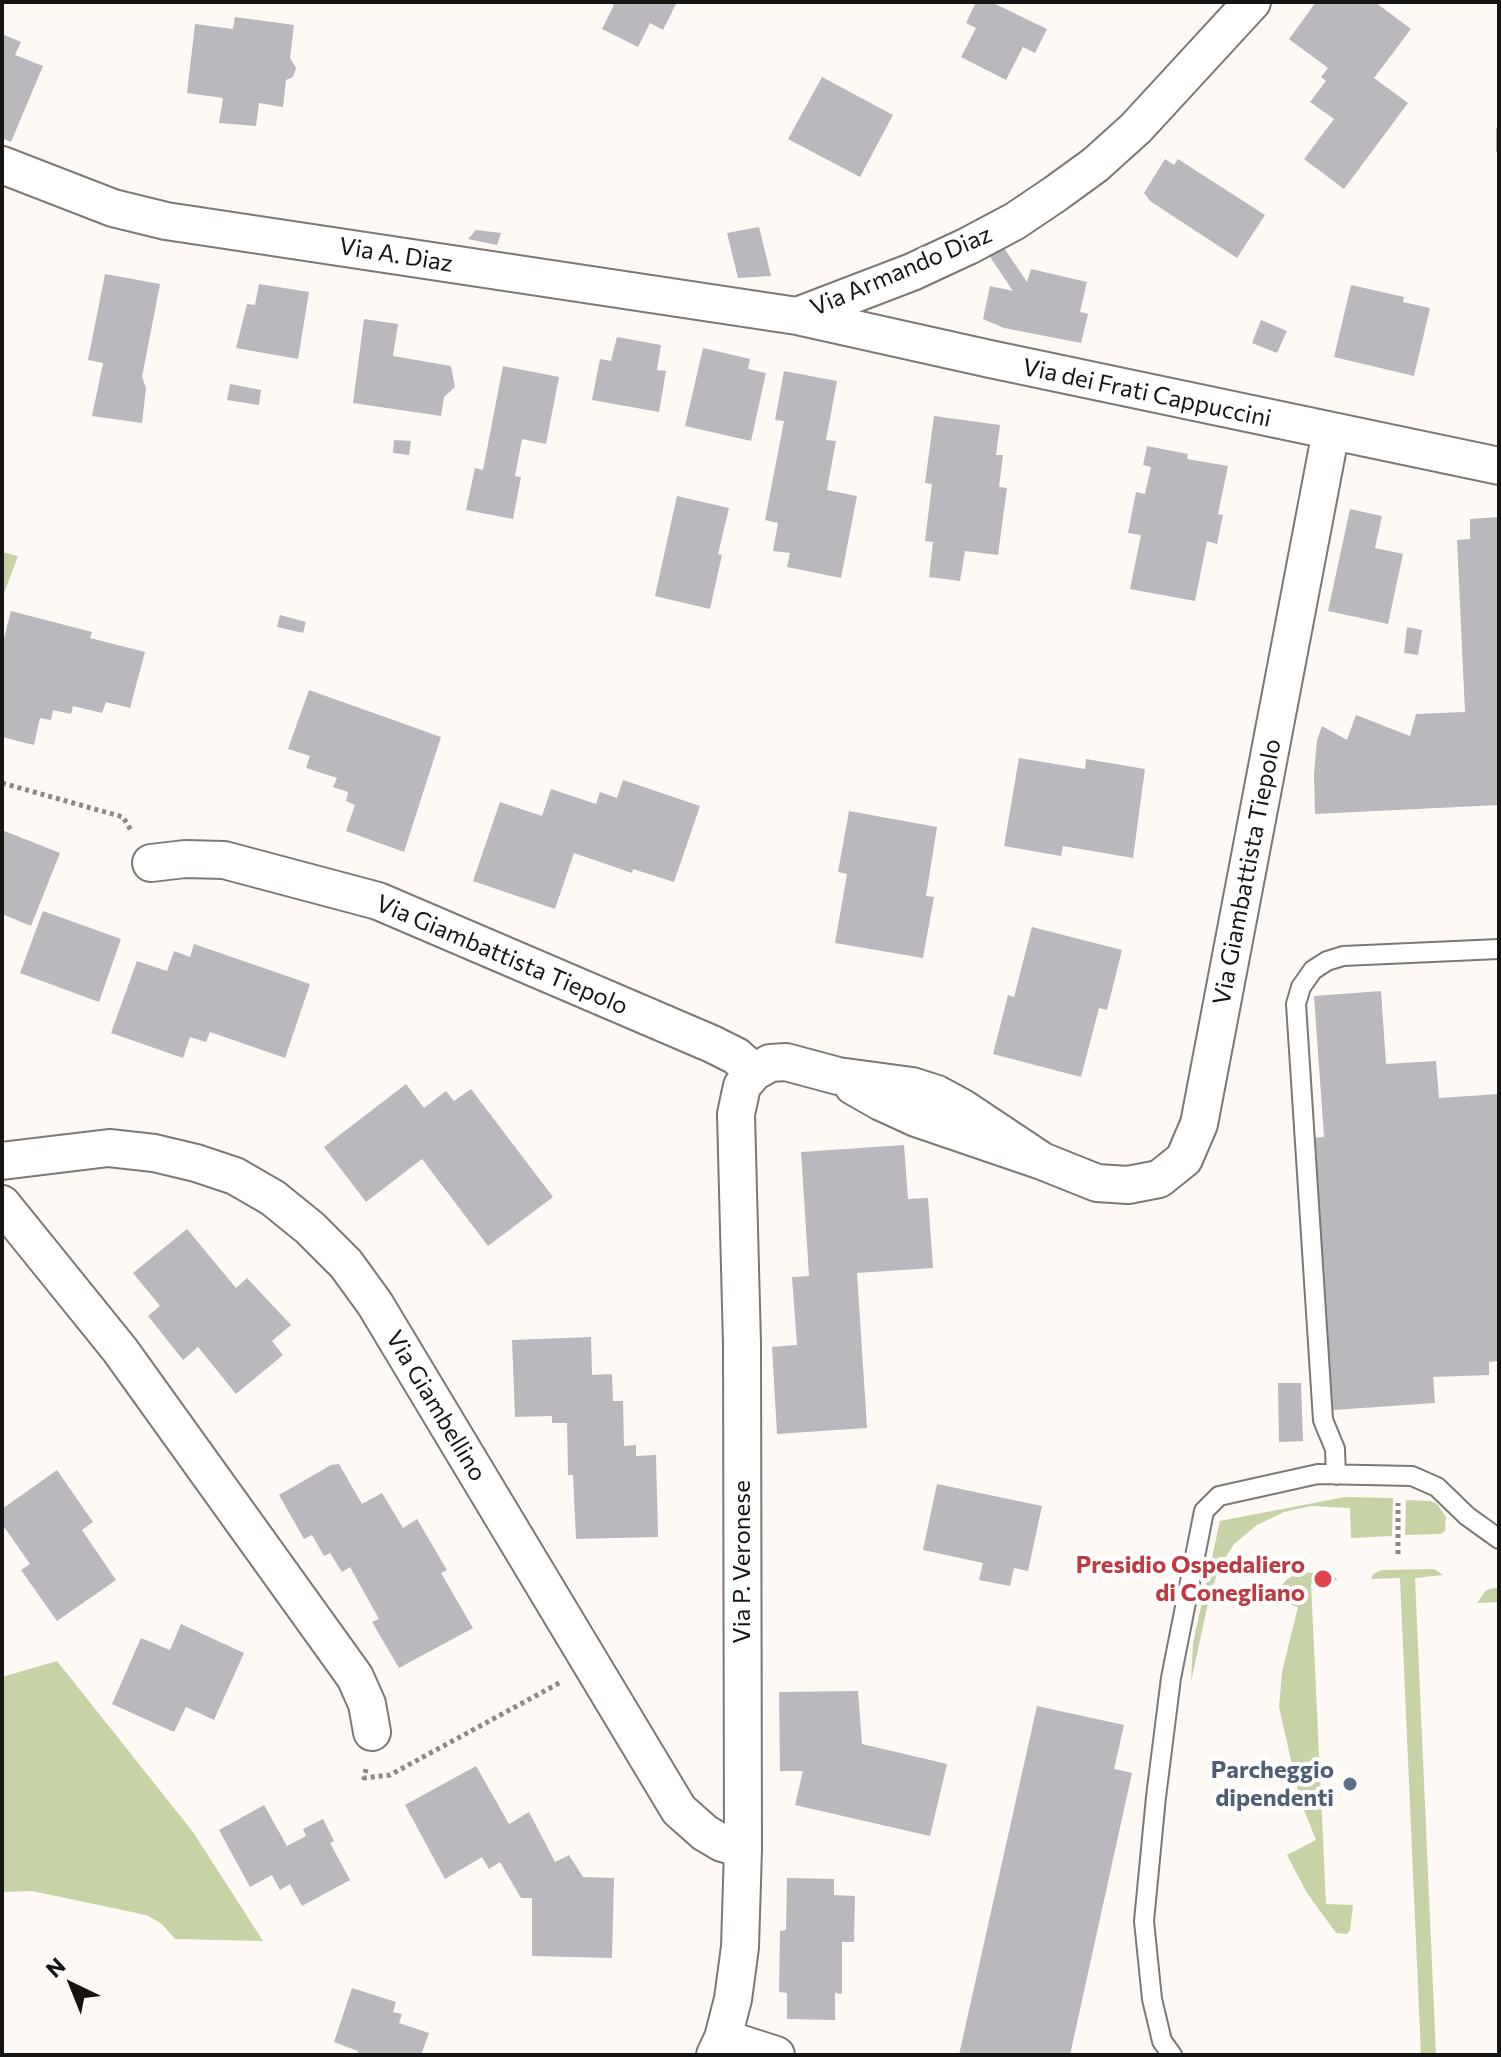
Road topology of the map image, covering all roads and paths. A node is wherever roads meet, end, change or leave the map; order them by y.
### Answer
1 (1252, 2) edge
2 (2, 165) edge
3 (797, 316) junction
4 (1331, 431) junction
5 (1499, 466) edge
6 (2, 783) edge
7 (108, 813) dead end
8 (151, 863) dead end
9 (1499, 949) edge
10 (754, 1072) junction
11 (2, 1161) edge
12 (2, 1204) edge
13 (1336, 1475) junction
14 (1398, 1499) dead end
15 (1499, 1539) edge
16 (1398, 1554) dead end
17 (569, 1677) dead end
18 (372, 1732) dead end
19 (364, 1778) dead end
20 (743, 1849) junction
21 (719, 2047) edge
22 (776, 2055) edge
23 (1172, 2055) edge

1 - 3 street, Via Armando Diaz
2 - 3 street, Via A. Diaz
3 - 4 street, Via dei Frati Cappuccini
4 - 5 street, Via dei Frati Cappuccini
4 - 10 street, Via Giambattista Tiepolo
6 - 7 path
8 - 10 street, Via Giambattista Tiepolo
9 - 13 lane
10 - 20 street, Via P. Veronese
11 - 20 street, Via Giambellino
12 - 18 street
13 - 15 lane
13 - 23 lane
14 - 16 path
17 - 19 path
20 - 21 street, Via P. Veronese
21 - 22 street

